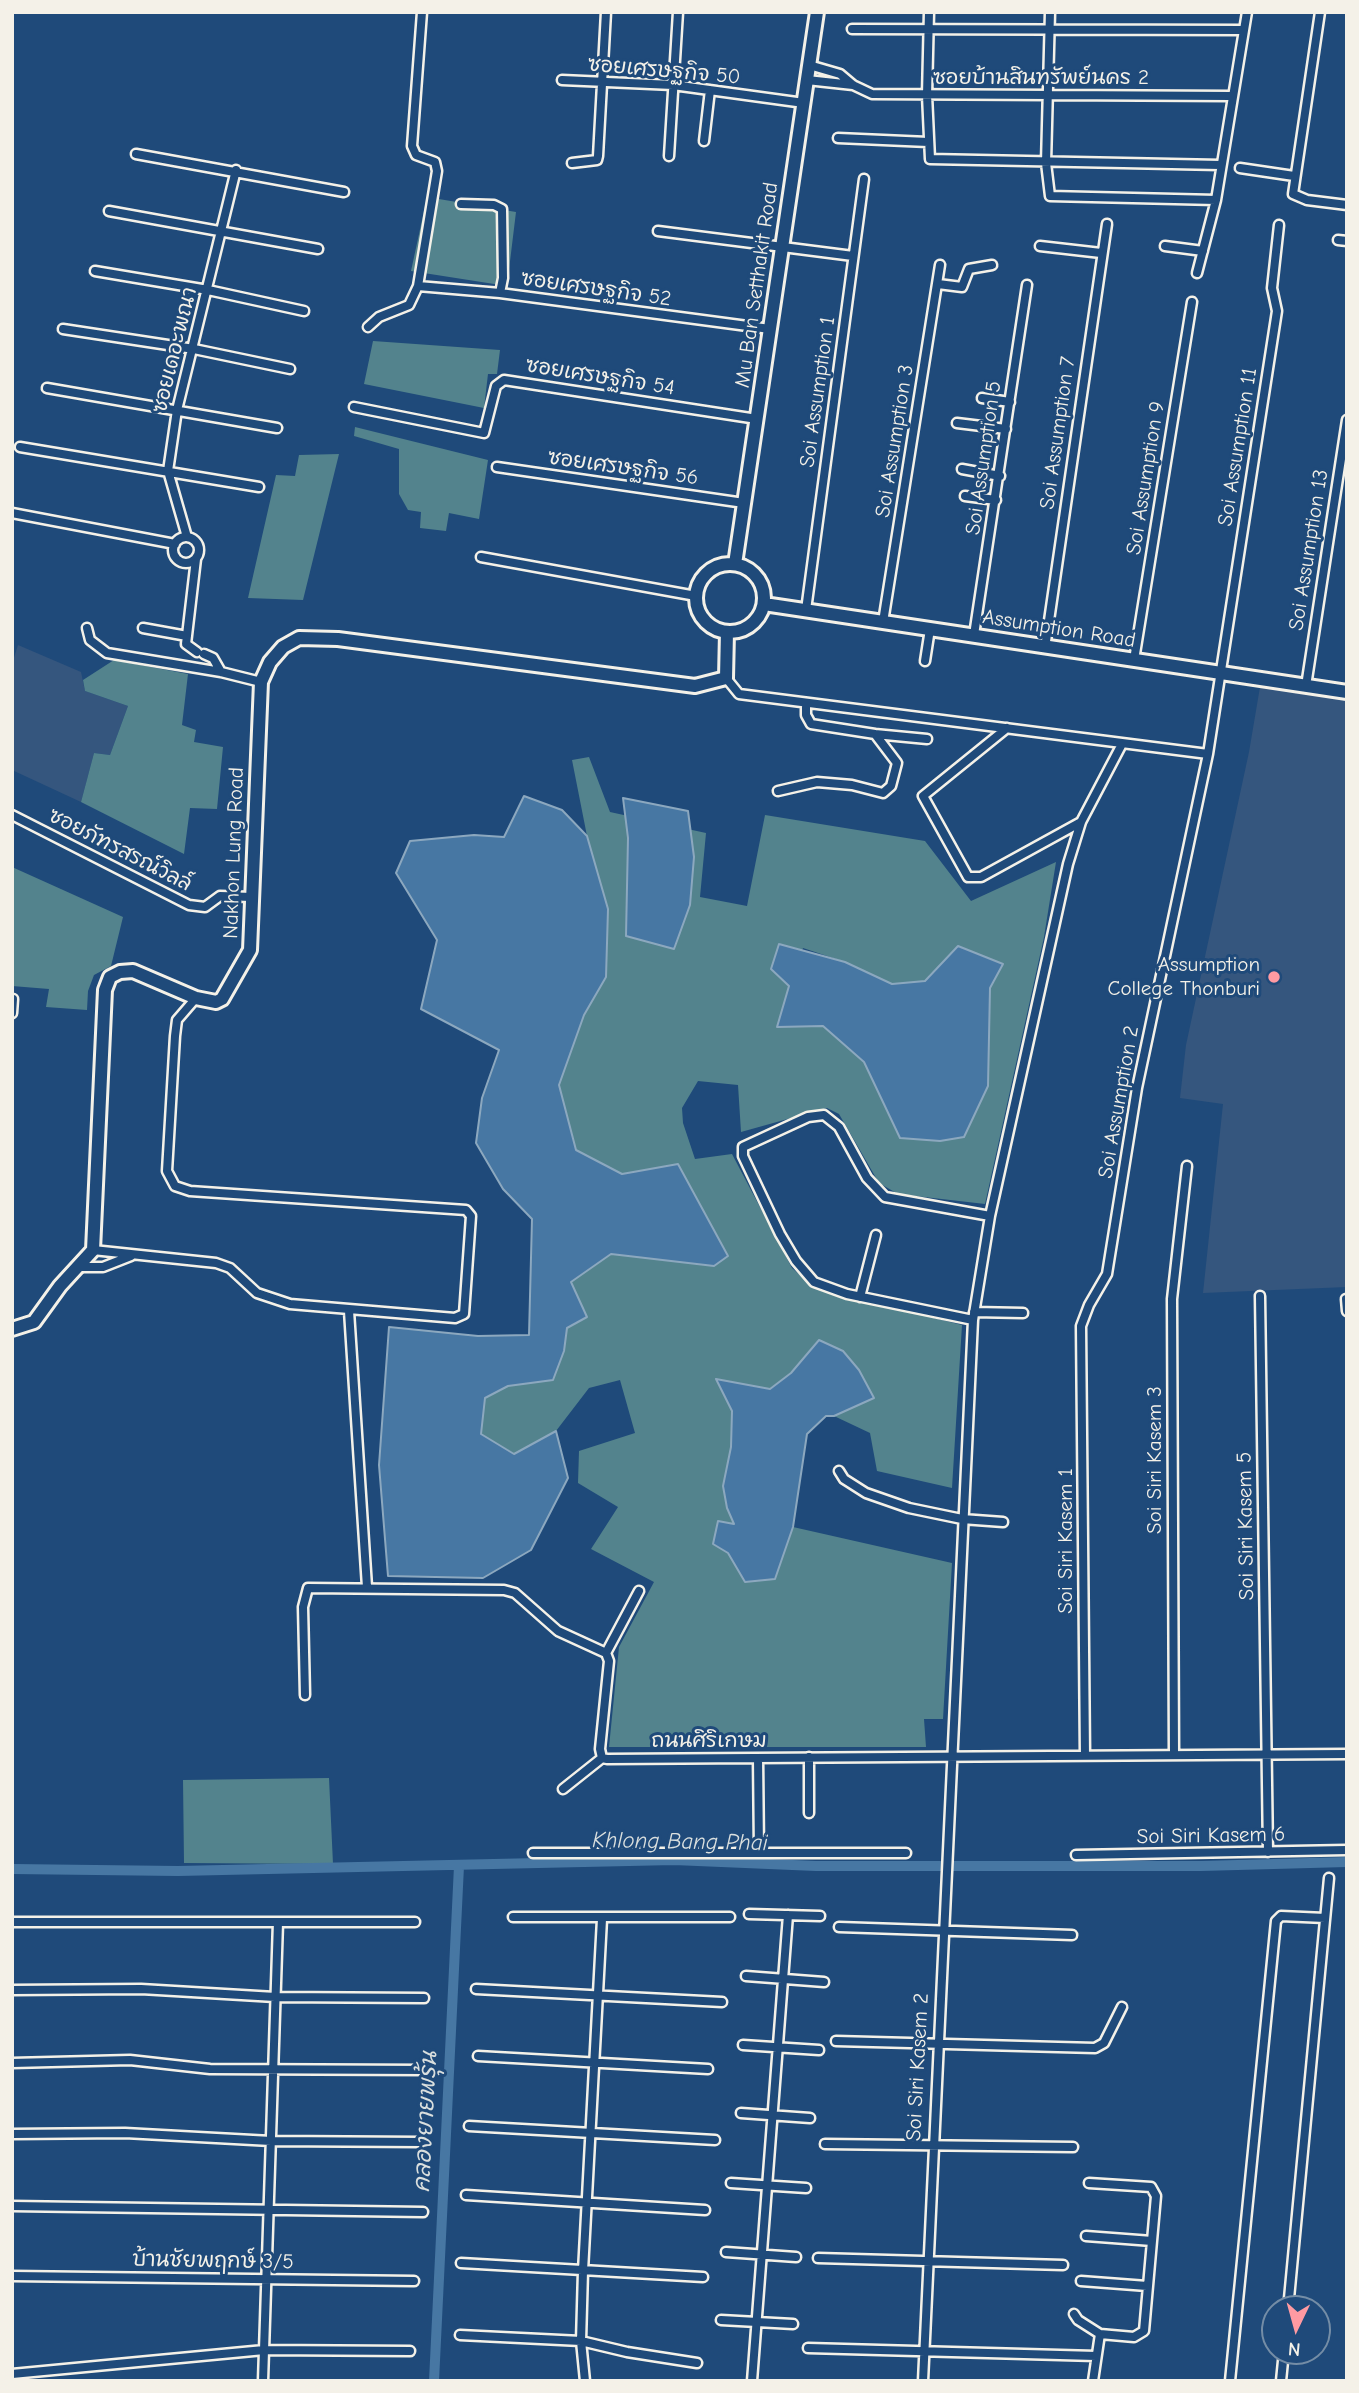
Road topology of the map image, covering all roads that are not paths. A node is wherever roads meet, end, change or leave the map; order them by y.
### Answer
1 (422, 12) edge
2 (606, 12) edge
3 (678, 12) edge
4 (817, 12) edge
5 (929, 12) edge
6 (1050, 12) edge
7 (1247, 12) edge
8 (1320, 12) edge
9 (852, 29) dead end
10 (929, 30) junction
11 (1244, 30) junction
12 (1050, 31) junction
13 (809, 65) junction
14 (562, 80) dead end
15 (807, 80) junction
16 (601, 83) junction
17 (673, 85) junction
18 (853, 85) junction
19 (710, 90) junction
20 (927, 95) junction
21 (1048, 96) junction
22 (1231, 96) junction
23 (804, 103) junction
24 (838, 138) dead end
25 (704, 141) dead end
26 (928, 142) junction
27 (136, 154) dead end
28 (669, 156) dead end
29 (572, 163) dead end
30 (1046, 163) junction
31 (1220, 165) junction
32 (1240, 168) dead end
33 (236, 170) junction
34 (1294, 176) junction
35 (864, 179) dead end
36 (344, 192) dead end
37 (1216, 200) junction
38 (461, 204) dead end
39 (1347, 205) edge
40 (109, 211) dead end
41 (1107, 224) dead end
42 (1279, 225) dead end
43 (222, 231) junction
44 (658, 231) dead end
45 (782, 246) junction
46 (1040, 246) dead end
47 (1165, 246) dead end
48 (318, 249) dead end
49 (1203, 251) junction
50 (1101, 253) junction
51 (853, 256) junction
52 (940, 265) dead end
53 (992, 265) dead end
54 (96, 271) dead end
55 (1198, 274) dead end
56 (938, 284) junction
57 (1027, 285) dead end
58 (418, 286) junction
59 (208, 290) junction
60 (500, 293) junction
61 (1192, 302) dead end
62 (304, 311) dead end
63 (368, 327) dead end
64 (64, 328) dead end
65 (770, 329) junction
66 (194, 349) junction
67 (290, 369) dead end
68 (47, 388) dead end
69 (982, 398) dead end
70 (1010, 402) junction
71 (354, 407) dead end
72 (177, 410) junction
73 (757, 419) junction
74 (1347, 420) edge
75 (957, 423) dead end
76 (277, 428) dead end
77 (1006, 429) junction
78 (20, 447) dead end
79 (497, 467) dead end
80 (962, 469) dead end
81 (168, 471) junction
82 (1000, 475) junction
83 (260, 487) dead end
84 (965, 496) dead end
85 (996, 500) junction
86 (744, 503) junction
87 (12, 513) edge
88 (187, 537) junction
89 (175, 544) junction
90 (481, 557) dead end
91 (195, 558) junction
92 (735, 564) junction
93 (696, 596) junction
94 (764, 604) junction
95 (806, 610) junction
96 (883, 622) junction
97 (87, 628) dead end
98 (143, 628) dead end
99 (930, 629) junction
100 (727, 632) junction
101 (974, 635) junction
102 (187, 636) junction
103 (1045, 648) junction
104 (1134, 660) junction
105 (925, 661) dead end
106 (222, 672) junction
107 (1220, 673) junction
108 (726, 678) junction
109 (261, 682) junction
110 (1306, 686) junction
111 (1347, 692) edge
112 (806, 703) junction
113 (1007, 728) junction
114 (875, 734) junction
115 (928, 739) dead end
116 (1122, 744) junction
117 (1208, 754) junction
118 (778, 790) dead end
119 (12, 816) edge
120 (1081, 822) junction
121 (252, 897) junction
122 (196, 998) junction
123 (13, 999) edge
124 (12, 1013) edge
125 (1187, 1166) dead end
126 (990, 1216) junction
127 (876, 1235) dead end
128 (93, 1250) junction
129 (134, 1255) junction
130 (77, 1267) junction
131 (1260, 1296) dead end
132 (860, 1297) junction
133 (1346, 1299) edge
134 (349, 1311) junction
135 (1347, 1311) edge
136 (1023, 1313) dead end
137 (973, 1316) junction
138 (1082, 1326) joint
139 (12, 1329) edge
140 (839, 1471) dead end
141 (962, 1519) junction
142 (1003, 1522) dead end
143 (367, 1587) junction
144 (639, 1591) dead end
145 (606, 1653) junction
146 (305, 1695) dead end
147 (1347, 1754) edge
148 (952, 1755) junction
149 (1174, 1755) junction
150 (1267, 1755) junction
151 (1085, 1756) junction
152 (603, 1758) junction
153 (758, 1758) junction
154 (809, 1758) junction
155 (563, 1789) dead end
156 (809, 1813) dead end
157 (1347, 1850) edge
158 (758, 1852) junction
159 (1268, 1852) junction
160 (533, 1853) dead end
161 (906, 1853) dead end
162 (1076, 1855) dead end
163 (1329, 1878) dead end
164 (749, 1914) dead end
165 (788, 1915) junction
166 (513, 1916) dead end
167 (820, 1916) dead end
168 (730, 1917) dead end
169 (1325, 1918) junction
170 (602, 1919) junction
171 (12, 1922) edge
172 (278, 1922) junction
173 (415, 1922) dead end
174 (839, 1927) dead end
175 (943, 1928) junction
176 (1072, 1935) dead end
177 (746, 1976) dead end
178 (784, 1979) junction
179 (824, 1982) dead end
180 (476, 1989) dead end
181 (12, 1990) edge
182 (275, 1997) junction
183 (599, 1997) junction
184 (424, 1998) dead end
185 (722, 2002) dead end
186 (1122, 2007) dead end
187 (836, 2041) dead end
188 (743, 2045) dead end
189 (937, 2045) junction
190 (779, 2048) junction
191 (818, 2050) dead end
192 (478, 2056) dead end
193 (12, 2063) edge
194 (594, 2063) junction
195 (273, 2069) junction
196 (708, 2069) dead end
197 (427, 2070) dead end
198 (741, 2113) dead end
199 (771, 2115) junction
200 (810, 2118) dead end
201 (469, 2126) dead end
202 (590, 2133) junction
203 (12, 2134) edge
204 (715, 2140) dead end
205 (271, 2141) junction
206 (422, 2142) dead end
207 (825, 2144) dead end
208 (932, 2145) junction
209 (1073, 2147) dead end
210 (731, 2183) dead end
211 (1089, 2183) dead end
212 (766, 2185) junction
213 (806, 2188) dead end
214 (466, 2195) dead end
215 (586, 2202) junction
216 (12, 2206) edge
217 (705, 2210) dead end
218 (269, 2211) junction
219 (423, 2212) dead end
220 (1086, 2236) dead end
221 (1152, 2241) junction
222 (726, 2252) dead end
223 (761, 2254) junction
224 (796, 2257) dead end
225 (818, 2258) dead end
226 (927, 2261) junction
227 (461, 2263) dead end
228 (1063, 2265) dead end
229 (583, 2271) junction
230 (12, 2276) edge
231 (703, 2277) dead end
232 (268, 2279) junction
233 (414, 2281) dead end
234 (1081, 2281) dead end
235 (1147, 2286) junction
236 (1289, 2295) edge
237 (1074, 2314) dead end
238 (721, 2320) dead end
239 (756, 2322) junction
240 (793, 2324) dead end
241 (1100, 2334) junction
242 (460, 2335) dead end
243 (582, 2341) junction
244 (808, 2347) dead end
245 (264, 2350) junction
246 (924, 2350) junction
247 (410, 2351) dead end
248 (1096, 2356) junction
249 (697, 2363) dead end
250 (12, 2374) edge
251 (263, 2381) edge
252 (585, 2381) edge
253 (752, 2381) edge
254 (923, 2381) edge
255 (1093, 2381) edge
256 (1230, 2381) edge

1 - 58 street
2 - 16 street
3 - 17 street
4 - 13 street, Mu Ban Setthakit Road
5 - 10 street
6 - 12 street
7 - 11 street
8 - 34 street
9 - 10 street
10 - 12 street
10 - 20 street
11 - 12 street
11 - 22 street
12 - 21 street
13 - 15 street, Mu Ban Setthakit Road
13 - 18 street, ซอยบ้านสินทรัพย์นคร 2
14 - 16 street, ซอยเศรษฐกิจ 50
15 - 18 street, ซอยบ้านสินทรัพย์นคร 2
15 - 23 street, Mu Ban Setthakit Road
16 - 17 street, ซอยเศรษฐกิจ 50
16 - 29 street
17 - 19 street, ซอยเศรษฐกิจ 50
17 - 28 street
18 - 20 street, ซอยบ้านสินทรัพย์นคร 2
19 - 23 street, ซอยเศรษฐกิจ 50
19 - 25 street
20 - 21 street, ซอยบ้านสินทรัพย์นคร 2
20 - 26 street
21 - 22 street, ซอยบ้านสินทรัพย์นคร 2
21 - 30 street
22 - 31 street
23 - 45 street, Mu Ban Setthakit Road
24 - 26 street
26 - 30 street
27 - 33 street
30 - 31 street
30 - 37 street
31 - 37 street
32 - 34 street
33 - 36 street
33 - 43 street, ซอยเดอะพณา
34 - 39 street
35 - 51 street, Soi Assumption 1
37 - 49 street
38 - 60 street
40 - 43 street
41 - 50 street, Soi Assumption 7
42 - 107 street, Soi Assumption 11
43 - 48 street
43 - 59 street, ซอยเดอะพณา
44 - 45 street
45 - 51 street
45 - 65 street, Mu Ban Setthakit Road
46 - 50 street
47 - 49 street
49 - 55 street
50 - 103 street, Soi Assumption 7
51 - 95 street, Soi Assumption 1
52 - 56 street, Soi Assumption 3
53 - 56 street
54 - 59 street
56 - 96 street, Soi Assumption 3
57 - 70 street, Soi Assumption 5
58 - 60 street, ซอยเศรษฐกิจ 52
58 - 63 street
59 - 62 street
59 - 66 street, ซอยเดอะพณา
60 - 65 street, ซอยเศรษฐกิจ 52
61 - 104 street, Soi Assumption 9
64 - 66 street
65 - 73 street, Mu Ban Setthakit Road
66 - 67 street
66 - 72 street, ซอยเดอะพณา
68 - 72 street
69 - 70 street
70 - 77 street, Soi Assumption 5
71 - 73 street, ซอยเศรษฐกิจ 54
72 - 76 street
72 - 81 street, ซอยเดอะพณา
73 - 86 street, Mu Ban Setthakit Road
74 - 110 street, Soi Assumption 13
75 - 77 street
77 - 82 street, Soi Assumption 5
78 - 81 street
79 - 86 street, ซอยเศรษฐกิจ 56
80 - 82 street
81 - 83 street
81 - 88 street, ซอยเดอะพณา
82 - 85 street, Soi Assumption 5
84 - 85 street
85 - 101 street, Soi Assumption 5
86 - 92 street, Mu Ban Setthakit Road
87 - 89 street
88 - 89 street
88 - 91 street, ซอยเดอะพณา
89 - 91 street
90 - 93 street
91 - 102 street, ซอยเดอะพณา
92 - 93 street
92 - 94 street
93 - 100 street
94 - 95 street, Assumption Road
94 - 100 street
95 - 96 street, Assumption Road
96 - 99 street, Assumption Road
97 - 106 street
98 - 102 street
99 - 101 street, Assumption Road
99 - 105 street
100 - 108 street
101 - 103 street, Assumption Road
102 - 106 street
103 - 104 street, Assumption Road
104 - 107 street, Assumption Road
106 - 109 street
107 - 110 street, Assumption Road
107 - 117 street, Soi Assumption 2
108 - 109 street, Nakhon Lung Road
108 - 112 street
109 - 121 street, Nakhon Lung Road
110 - 111 street, Assumption Road
112 - 113 street
112 - 114 street
113 - 116 street
113 - 120 street
114 - 115 street
114 - 118 street
116 - 117 street
116 - 120 street, Soi Siri Kasem 2
117 - 138 street, Soi Assumption 2
119 - 121 street, ซอยภัทรสรณ์วิลล์
120 - 126 street, Soi Siri Kasem 2
121 - 122 street, Nakhon Lung Road
122 - 128 street
122 - 134 street
123 - 124 street
125 - 149 street, Soi Siri Kasem 3
126 - 132 street
126 - 137 street, Soi Siri Kasem 2
127 - 132 street
128 - 129 street
128 - 130 street
129 - 130 street
129 - 134 street
130 - 139 street
131 - 150 street, Soi Siri Kasem 5
132 - 137 street
133 - 135 street
134 - 143 street
136 - 137 street
137 - 141 street, Soi Siri Kasem 2
138 - 151 street, Soi Siri Kasem 1
140 - 141 street
141 - 142 street
141 - 148 street, Soi Siri Kasem 2
143 - 145 street
143 - 146 street
144 - 145 street
145 - 152 street
147 - 150 street, ถนนศิริเกษม
148 - 151 street, ถนนศิริเกษม
148 - 154 street, ถนนศิริเกษม
148 - 175 street, Soi Siri Kasem 2
149 - 150 street, ถนนศิริเกษม
149 - 151 street, ถนนศิริเกษม
150 - 159 street, Soi Siri Kasem 5
152 - 153 street, ถนนศิริเกษม
152 - 155 street
153 - 154 street, ถนนศิริเกษม
153 - 158 street
154 - 156 street
157 - 159 street, Soi Siri Kasem 6
158 - 160 street
158 - 161 street
159 - 162 street, Soi Siri Kasem 6
163 - 169 street
164 - 165 street
165 - 167 street
165 - 178 street
166 - 170 street
168 - 170 street
169 - 236 street
169 - 256 street
170 - 183 street
171 - 172 street
172 - 173 street
172 - 182 street
174 - 175 street
175 - 176 street
175 - 189 street, Soi Siri Kasem 2
177 - 178 street
178 - 179 street
178 - 190 street
180 - 183 street
181 - 182 street
182 - 184 street
182 - 195 street
183 - 185 street
183 - 194 street
186 - 189 street
187 - 189 street
188 - 190 street
189 - 208 street, Soi Siri Kasem 2
190 - 191 street
190 - 199 street
192 - 194 street
193 - 195 street
194 - 196 street
194 - 202 street
195 - 197 street
195 - 205 street
198 - 199 street
199 - 200 street
199 - 212 street
201 - 202 street
202 - 204 street
202 - 215 street
203 - 205 street
205 - 206 street
205 - 218 street
207 - 208 street
208 - 209 street
208 - 226 street, Soi Siri Kasem 2
210 - 212 street
211 - 221 street
212 - 213 street
212 - 223 street
214 - 215 street
215 - 217 street
215 - 229 street
216 - 218 street
218 - 219 street
218 - 232 street
220 - 221 street
221 - 235 street
222 - 223 street
223 - 224 street
223 - 239 street
225 - 226 street
226 - 228 street
226 - 246 street, Soi Siri Kasem 2
227 - 229 street
229 - 231 street
229 - 243 street
230 - 232 street, บ้านชัยพฤกษ์ 3/5
232 - 233 street, บ้านชัยพฤกษ์ 3/5
232 - 245 street
234 - 235 street
235 - 241 street
237 - 241 street
238 - 239 street
239 - 240 street
239 - 253 street
241 - 248 street
242 - 243 street
243 - 249 street
243 - 252 street
244 - 246 street
245 - 247 street
245 - 250 street
245 - 251 street
246 - 248 street
246 - 254 street, Soi Siri Kasem 2
248 - 255 street

